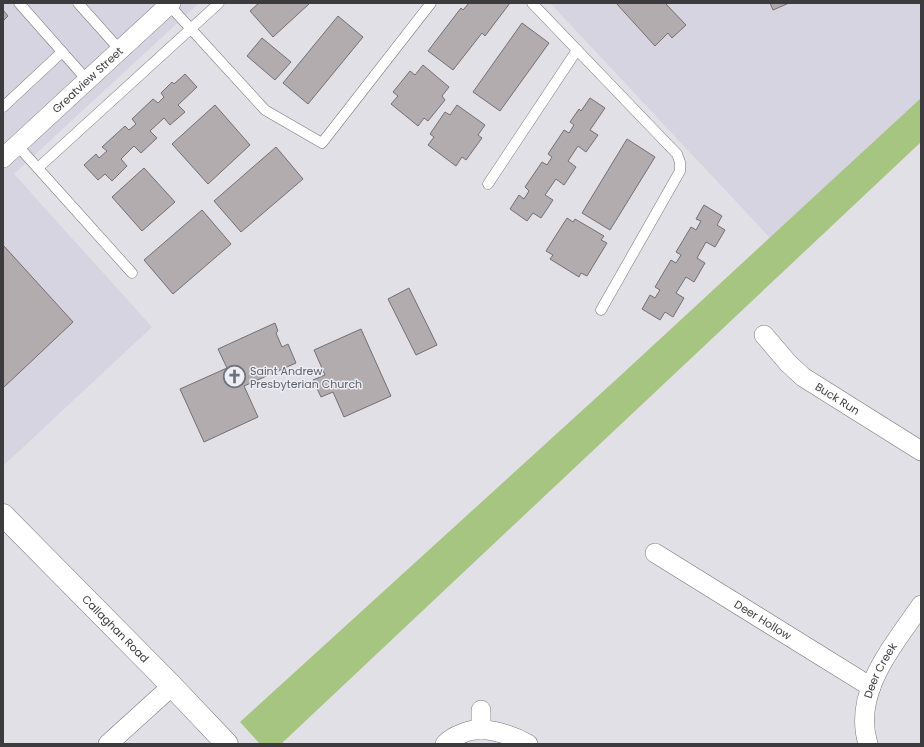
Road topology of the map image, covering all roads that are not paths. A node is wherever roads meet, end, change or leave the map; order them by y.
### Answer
1 (19, 3) edge
2 (78, 3) edge
3 (219, 3) edge
4 (431, 3) edge
5 (532, 3) edge
6 (170, 4) edge
7 (191, 29) junction
8 (120, 50) junction
9 (577, 50) junction
10 (62, 52) junction
11 (87, 80) junction
12 (3, 107) edge
13 (17, 145) junction
14 (3, 158) edge
15 (38, 168) junction
16 (488, 184) dead end
17 (132, 273) dead end
18 (601, 310) dead end
19 (764, 335) dead end
20 (921, 451) edge
21 (6, 525) edge
22 (655, 553) dead end
23 (921, 605) edge
24 (172, 686) junction
25 (871, 687) junction
26 (481, 710) dead end
27 (481, 730) junction
28 (108, 744) edge
29 (227, 744) edge
30 (445, 744) edge
31 (528, 744) edge
32 (868, 744) edge

1 - 10 lane
2 - 8 lane
3 - 7 lane
4 - 7 lane
5 - 9 lane
6 - 7 lane
6 - 8 street, Greatview Street
7 - 15 lane
8 - 11 street, Greatview Street
9 - 16 lane
9 - 18 lane
10 - 11 lane
10 - 12 lane
11 - 13 street, Greatview Street
13 - 14 street, Greatview Street
13 - 15 lane
15 - 17 lane
19 - 20 street, Buck Run
21 - 24 main road, Callaghan Road
22 - 25 street, Deer Hollow
23 - 25 street, Deer Creek
24 - 28 street
24 - 29 main road, Callaghan Road
25 - 32 street, Deer Creek
26 - 27 street
27 - 30 street
27 - 31 street

